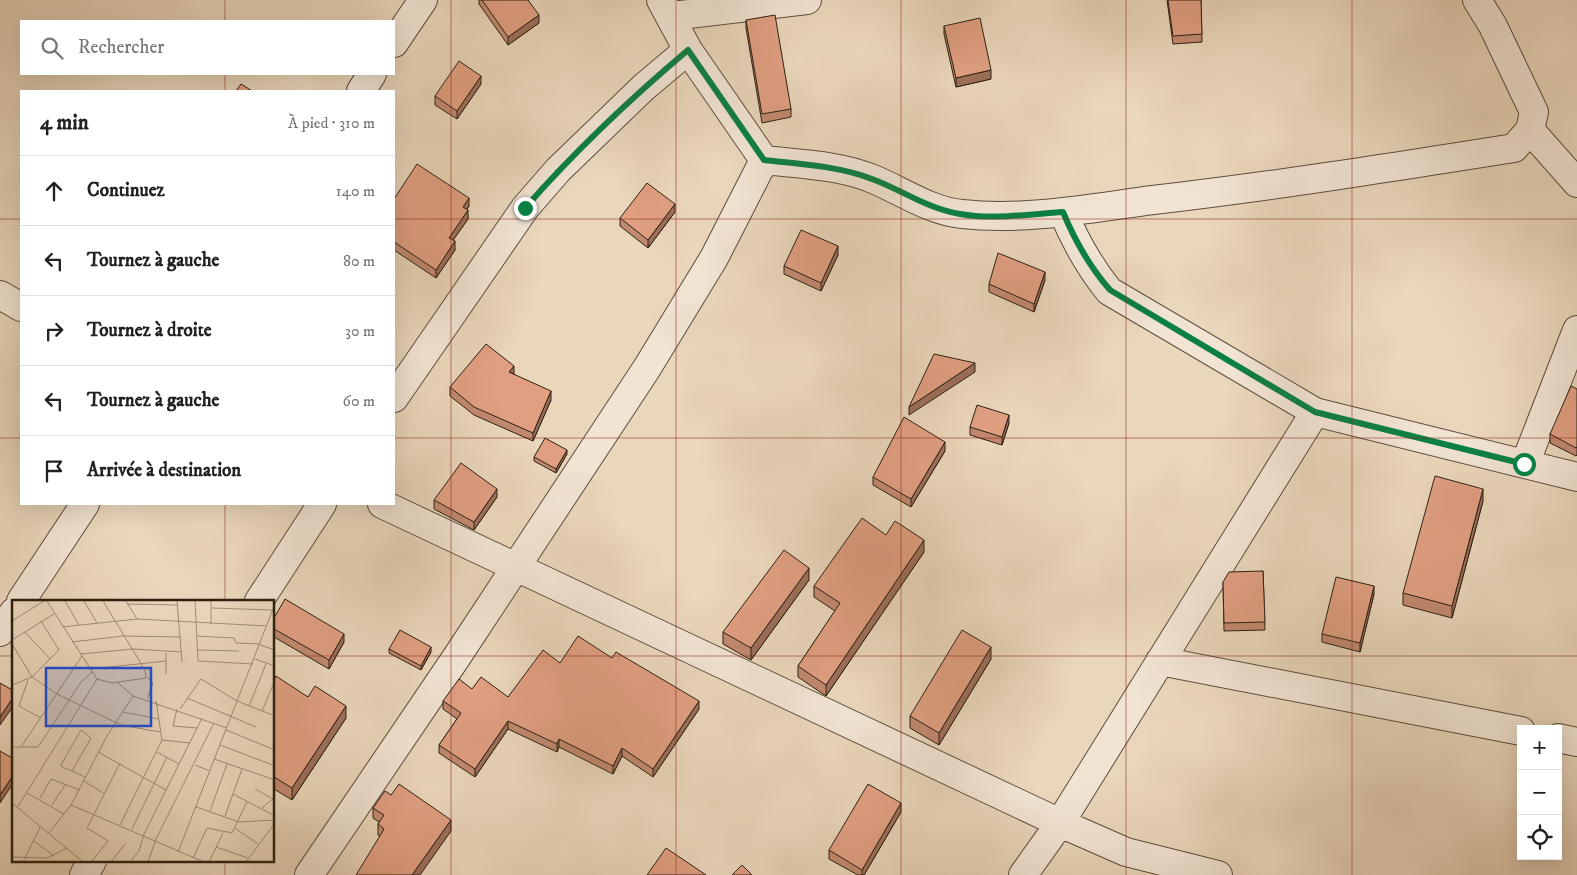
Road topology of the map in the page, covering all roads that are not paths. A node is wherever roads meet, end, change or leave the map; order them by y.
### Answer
1 (423, 0) edge
2 (807, 0) edge
3 (1477, 0) edge
4 (666, 8) edge
5 (395, 42) edge
6 (688, 50) junction
7 (371, 75) edge
8 (361, 90) edge
9 (1530, 130) junction
10 (764, 160) junction
11 (1577, 183) edge
12 (1063, 212) junction
13 (0, 294) edge
14 (20, 306) edge
15 (1577, 330) edge
16 (395, 397) edge
17 (1315, 412) junction
18 (1524, 464) junction
19 (1577, 477) edge
20 (84, 505) edge
21 (321, 505) edge
22 (384, 505) edge
23 (515, 568) junction
24 (22, 600) edge
25 (260, 600) edge
26 (12, 615) edge
27 (0, 632) edge
28 (1160, 661) junction
29 (1517, 730) edge
30 (1562, 739) edge
31 (1577, 742) edge
32 (1060, 823) junction
33 (91, 862) edge
34 (84, 875) edge
35 (309, 875) edge
36 (1022, 875) edge
37 (1218, 875) edge

1 - 5 street
2 - 4 street
3 - 9 street
4 - 6 street
6 - 10 street
6 - 16 street
7 - 8 street
9 - 11 street
9 - 12 street
10 - 12 street
10 - 23 street
12 - 17 street
13 - 14 street
15 - 18 street
17 - 18 street
17 - 28 street
18 - 19 street
20 - 24 street
21 - 25 street
22 - 23 street
23 - 32 street
23 - 35 street
26 - 27 street
28 - 29 street
28 - 32 street
30 - 31 street
32 - 36 street
32 - 37 street
33 - 34 street

